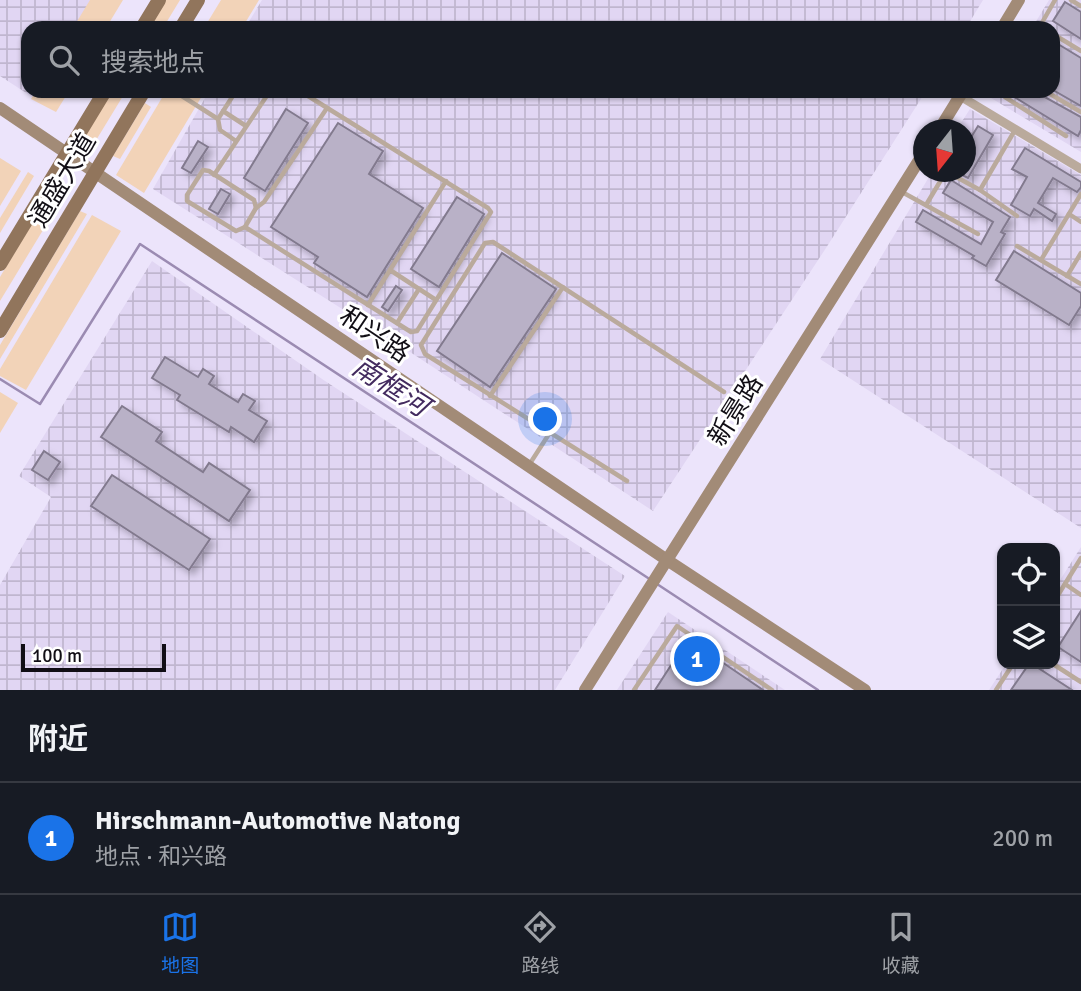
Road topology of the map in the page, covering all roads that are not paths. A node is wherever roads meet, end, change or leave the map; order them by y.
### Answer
1 (159, 0) edge
2 (198, 0) edge
3 (1020, 0) edge
4 (1055, 0) edge
5 (1071, 0) edge
6 (1081, 6) edge
7 (146, 21) edge
8 (185, 21) edge
9 (1006, 21) edge
10 (1044, 21) edge
11 (1060, 38) edge
12 (1081, 51) edge
13 (101, 98) edge
14 (140, 98) edge
15 (185, 98) edge
16 (231, 98) edge
17 (265, 98) edge
18 (311, 98) edge
19 (959, 98) edge
20 (970, 98) edge
21 (1007, 98) edge
22 (1057, 98) edge
23 (0, 107) edge
24 (327, 108) junction
25 (223, 111) junction
26 (1081, 112) edge
27 (218, 119) junction
28 (946, 119) edge
29 (246, 126) junction
30 (1016, 129) junction
31 (1066, 136) dead end
32 (236, 141) junction
33 (68, 152) junction
34 (1081, 169) edge
35 (913, 170) edge
36 (96, 172) junction
37 (214, 175) junction
38 (446, 181) junction
39 (980, 190) junction
40 (900, 191) junction
41 (1081, 194) edge
42 (926, 205) junction
43 (256, 208) junction
44 (1069, 214) junction
45 (1017, 216) dead end
46 (1081, 222) edge
47 (245, 227) junction
48 (978, 234) dead end
49 (1017, 246) dead end
50 (1081, 253) edge
51 (1041, 260) junction
52 (0, 264) edge
53 (390, 270) junction
54 (1067, 276) junction
55 (1081, 284) edge
56 (563, 287) junction
57 (419, 289) junction
58 (436, 300) junction
59 (368, 305) junction
60 (397, 323) junction
61 (0, 331) edge
62 (724, 392) dead end
63 (490, 396) junction
64 (549, 434) junction
65 (528, 466) junction
66 (627, 481) dead end
67 (1081, 558) edge
68 (667, 560) junction
69 (1065, 584) junction
70 (1060, 592) edge
71 (1081, 594) edge
72 (1060, 668) edge
73 (1010, 669) edge
74 (1081, 682) edge
75 (585, 690) edge
76 (634, 690) edge
77 (772, 690) edge
78 (865, 690) edge
79 (996, 690) edge

1 - 7 main road
2 - 8 main road
3 - 9 street
4 - 10 lane
5 - 6 lane
11 - 12 lane
13 - 33 main road, 通盛大道
14 - 36 main road, 通盛大道
15 - 27 lane
16 - 25 lane
17 - 29 lane
18 - 24 lane
19 - 28 street
20 - 30 street
21 - 31 lane
22 - 26 lane
23 - 33 street, 和兴路
24 - 38 lane
24 - 43 lane
25 - 27 lane
25 - 29 lane
27 - 32 lane
29 - 32 lane
30 - 34 street
30 - 39 lane
32 - 37 lane
33 - 36 street, 和兴路
33 - 52 main road, 通盛大道
35 - 40 street, 新景路
36 - 61 main road, 通盛大道
36 - 65 street, 和兴路
37 - 43 lane
37 - 47 lane
38 - 53 lane
38 - 58 lane
39 - 42 lane
39 - 45 lane
40 - 42 lane
40 - 68 street, 新景路
41 - 44 lane
42 - 48 lane
43 - 47 lane
44 - 46 lane
44 - 51 lane
47 - 59 lane
49 - 51 lane
50 - 54 lane
51 - 54 lane
53 - 57 lane
53 - 59 lane
54 - 55 lane
56 - 62 lane
56 - 63 lane
56 - 63 lane
57 - 58 lane
57 - 60 lane
58 - 60 lane
59 - 60 lane
63 - 64 lane
64 - 65 lane
64 - 66 lane
65 - 68 street, 和兴路
67 - 69 lane
68 - 75 street, 新景路
68 - 78 street, 和兴路
69 - 70 lane
69 - 71 lane
72 - 74 lane
73 - 79 lane
76 - 77 lane

